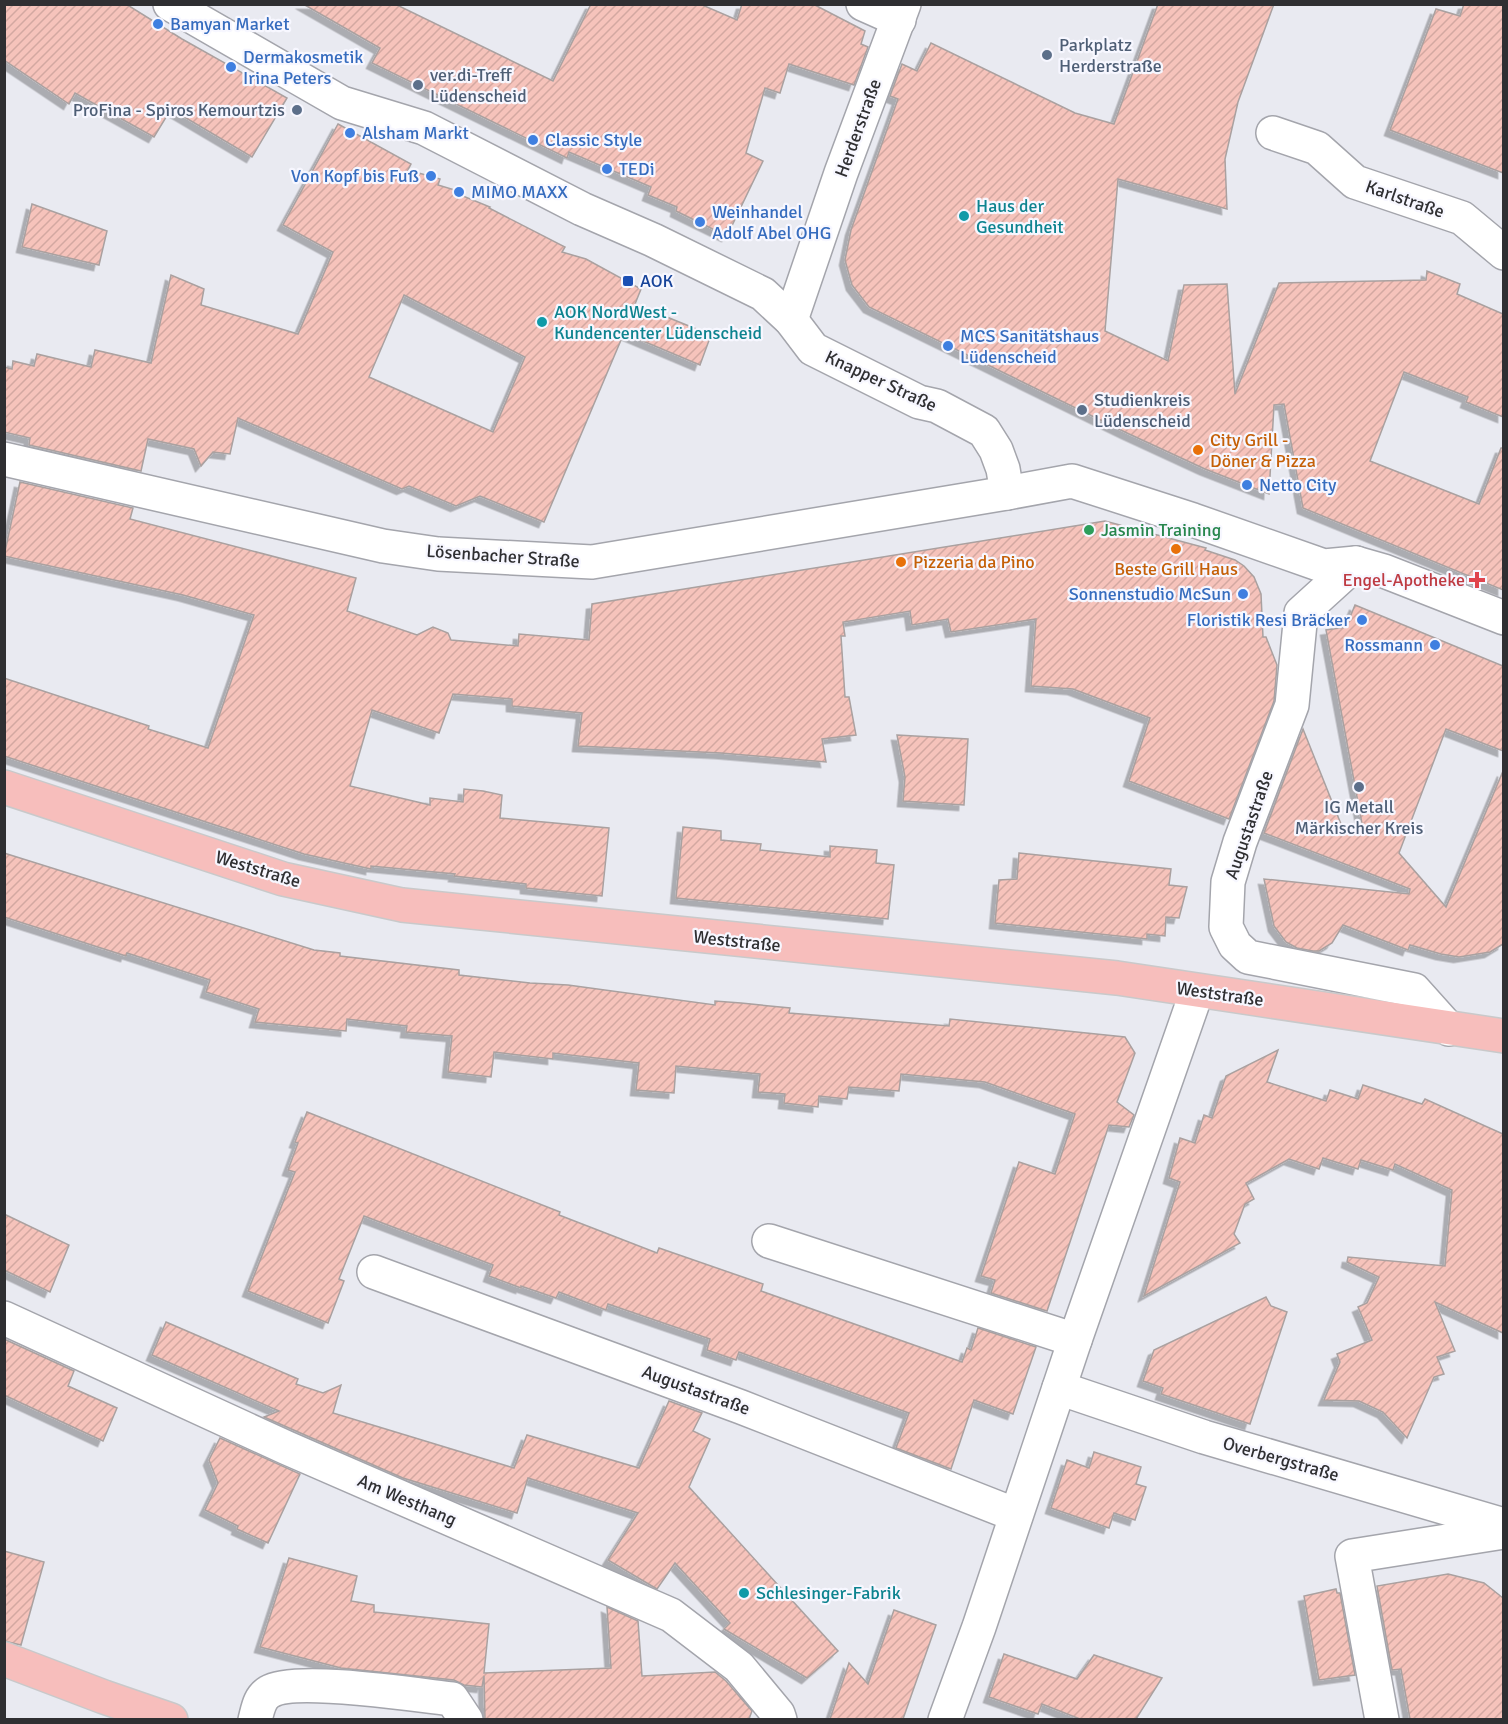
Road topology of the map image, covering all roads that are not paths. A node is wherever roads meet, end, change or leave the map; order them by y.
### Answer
1 (170, 4) edge
2 (863, 4) edge
3 (901, 12) edge
4 (1273, 133) dead end
5 (1503, 253) edge
6 (791, 320) junction
7 (4, 459) edge
8 (1007, 493) junction
9 (1356, 563) junction
10 (1503, 618) edge
11 (4, 787) edge
12 (1197, 991) junction
13 (1449, 1029) junction
14 (1498, 1041) edge
15 (769, 1241) dead end
16 (374, 1272) dead end
17 (4, 1318) edge
18 (1075, 1340) junction
19 (1059, 1388) junction
20 (1016, 1515) junction
21 (1503, 1525) edge
22 (1503, 1532) edge
23 (4, 1659) edge
24 (290, 1686) junction
25 (171, 1719) edge
26 (255, 1719) edge
27 (429, 1719) edge
28 (466, 1719) edge
29 (780, 1719) edge
30 (945, 1719) edge
31 (1382, 1719) edge

1 - 6 street, Knapper Straße
2 - 3 street
3 - 6 street, Herderstraße
4 - 5 street, Karlstraße
6 - 8 street, Knapper Straße
7 - 8 street, Lösenbacher Straße
8 - 9 street
9 - 10 street
9 - 13 street, Augustastraße
11 - 12 main road, Weststraße
12 - 13 main road, Weststraße
12 - 18 street
13 - 14 main road, Weststraße
15 - 18 street
16 - 20 street, Augustastraße
17 - 29 street, Am Westhang
18 - 19 street
19 - 20 street
19 - 21 street, Overbergstraße
20 - 30 street
22 - 31 street
23 - 25 main road
24 - 26 street
24 - 27 street
24 - 28 street

